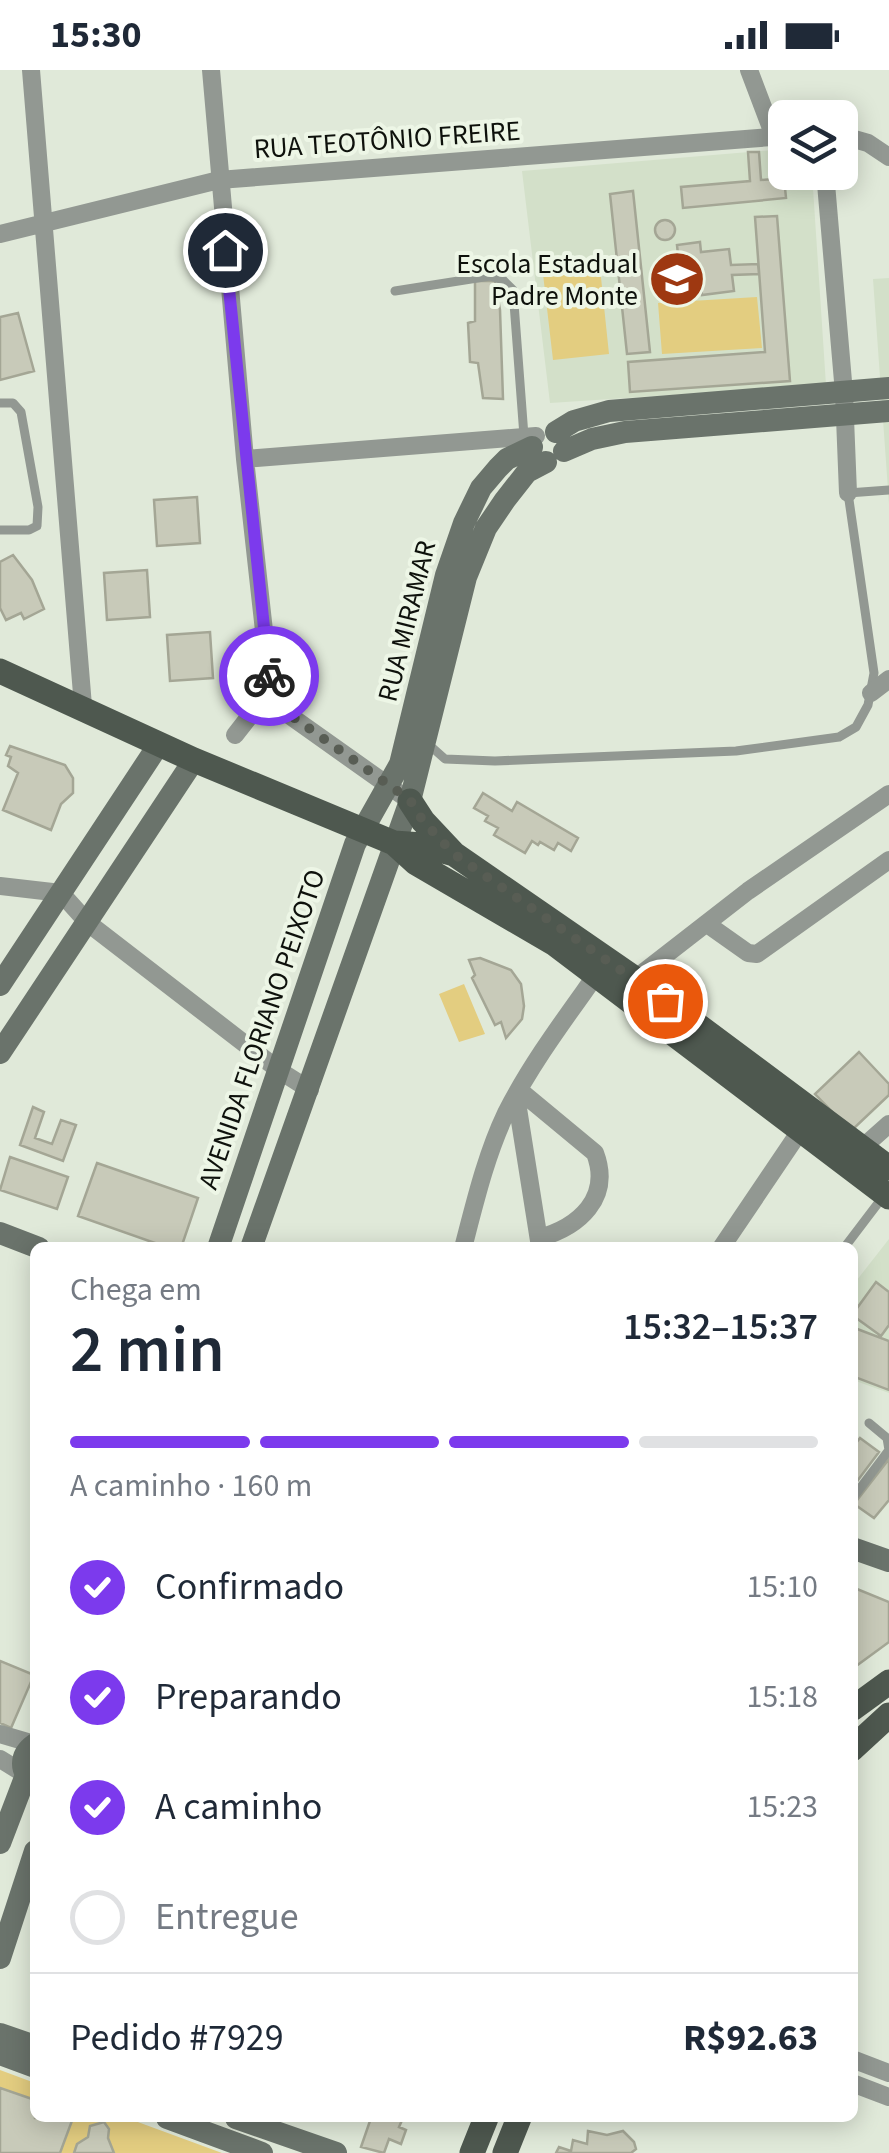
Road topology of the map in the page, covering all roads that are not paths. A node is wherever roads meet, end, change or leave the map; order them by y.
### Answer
1 (31, 70) edge
2 (211, 70) edge
3 (749, 70) edge
4 (768, 112) edge
5 (768, 137) edge
6 (858, 140) edge
7 (889, 157) edge
8 (218, 180) junction
9 (826, 190) edge
10 (45, 224) junction
11 (0, 234) edge
12 (396, 290) dead end
13 (889, 388) edge
14 (0, 403) edge
15 (844, 405) junction
16 (889, 411) edge
17 (543, 444) junction
18 (245, 459) junction
19 (889, 490) edge
20 (848, 493) junction
21 (0, 530) edge
22 (0, 671) edge
23 (889, 678) edge
24 (870, 693) junction
25 (272, 702) junction
26 (84, 706) junction
27 (235, 735) dead end
28 (425, 742) junction
29 (160, 744) junction
30 (445, 759) junction
31 (194, 760) junction
32 (388, 785) junction
33 (412, 792) junction
34 (889, 794) edge
35 (362, 830) junction
36 (394, 843) junction
37 (454, 854) junction
38 (889, 860) edge
39 (0, 886) edge
40 (74, 908) junction
41 (707, 924) junction
42 (596, 975) junction
43 (0, 985) edge
44 (628, 985) junction
45 (0, 1053) edge
46 (280, 1071) junction
47 (310, 1090) junction
48 (517, 1093) junction
49 (810, 1124) junction
50 (889, 1124) edge
51 (854, 1155) junction
52 (889, 1168) edge
53 (887, 1196) edge
54 (0, 1234) edge
55 (220, 1242) edge
56 (253, 1242) edge
57 (465, 1242) edge
58 (539, 1242) edge
59 (541, 1242) edge
60 (725, 1242) edge
61 (849, 1242) edge
62 (30, 1245) edge
63 (869, 1423) dead end
64 (858, 1490) edge
65 (858, 1550) edge
66 (889, 1562) edge
67 (886, 1687) edge
68 (858, 1705) edge
69 (889, 1714) edge
70 (889, 1725) edge
71 (0, 1734) edge
72 (30, 1742) edge
73 (858, 1744) edge
74 (858, 1746) edge
75 (30, 1748) edge
76 (0, 1759) edge
77 (30, 1779) edge
78 (0, 1843) edge
79 (30, 1861) edge
80 (10, 1895) edge
81 (0, 1958) edge
82 (0, 2034) edge
83 (30, 2044) edge
84 (0, 2054) edge
85 (858, 2061) edge
86 (30, 2065) edge
87 (889, 2073) edge
88 (858, 2085) edge
89 (889, 2097) edge
90 (247, 2122) edge
91 (484, 2122) edge
92 (517, 2122) edge
93 (205, 2124) edge
94 (332, 2152) edge
95 (262, 2153) edge
96 (472, 2153) edge
97 (505, 2153) edge

1 - 10 street
2 - 8 street
3 - 4 street
5 - 8 street, RUA TEOTÔNIO FREIRE
6 - 7 street
8 - 10 street, RUA TEOTÔNIO FREIRE
8 - 18 street
9 - 15 street
10 - 11 street, RUA TEOTÔNIO FREIRE
10 - 26 street
12 - 17 lane
13 - 15 main road, RUA MIRAMAR
14 - 21 lane
15 - 16 main road, RUA MIRAMAR
15 - 17 main road, RUA MIRAMAR
15 - 20 street
17 - 18 street
17 - 28 main road, RUA MIRAMAR
17 - 32 main road, RUA MIRAMAR
18 - 25 street
19 - 20 lane
20 - 24 lane
22 - 26 main road
23 - 24 street
24 - 30 lane
25 - 27 street
25 - 32 street
26 - 29 main road
28 - 30 lane
28 - 33 main road, RUA MIRAMAR
29 - 31 main road
29 - 40 main road
30 - 33 lane
31 - 35 main road
31 - 40 main road
32 - 33 street
32 - 35 main road, RUA MIRAMAR
33 - 36 main road, RUA MIRAMAR
33 - 37 main road
34 - 41 street
35 - 36 main road
35 - 46 main road, AVENIDA FLORIANO PEIXOTO
36 - 37 main road
36 - 42 main road
36 - 47 main road
37 - 44 main road
38 - 41 street
39 - 40 street
40 - 43 main road
40 - 45 main road
40 - 46 street
41 - 44 street
42 - 44 main road
42 - 48 street
44 - 49 main road
46 - 47 street
46 - 55 main road, AVENIDA FLORIANO PEIXOTO
47 - 56 main road
48 - 57 street
48 - 58 street
48 - 59 street
49 - 51 main road
49 - 60 street
50 - 51 street
51 - 52 main road
51 - 53 main road
53 - 61 lane
54 - 62 main road
63 - 64 lane
65 - 66 main road
67 - 68 main road
69 - 73 main road
70 - 74 main road
71 - 72 street
75 - 77 main road
76 - 77 street
77 - 78 main road
79 - 80 main road
80 - 81 main road
82 - 83 main road
84 - 86 main road
85 - 87 street
88 - 89 street
90 - 94 main road
91 - 96 main road
92 - 97 main road
93 - 95 main road

